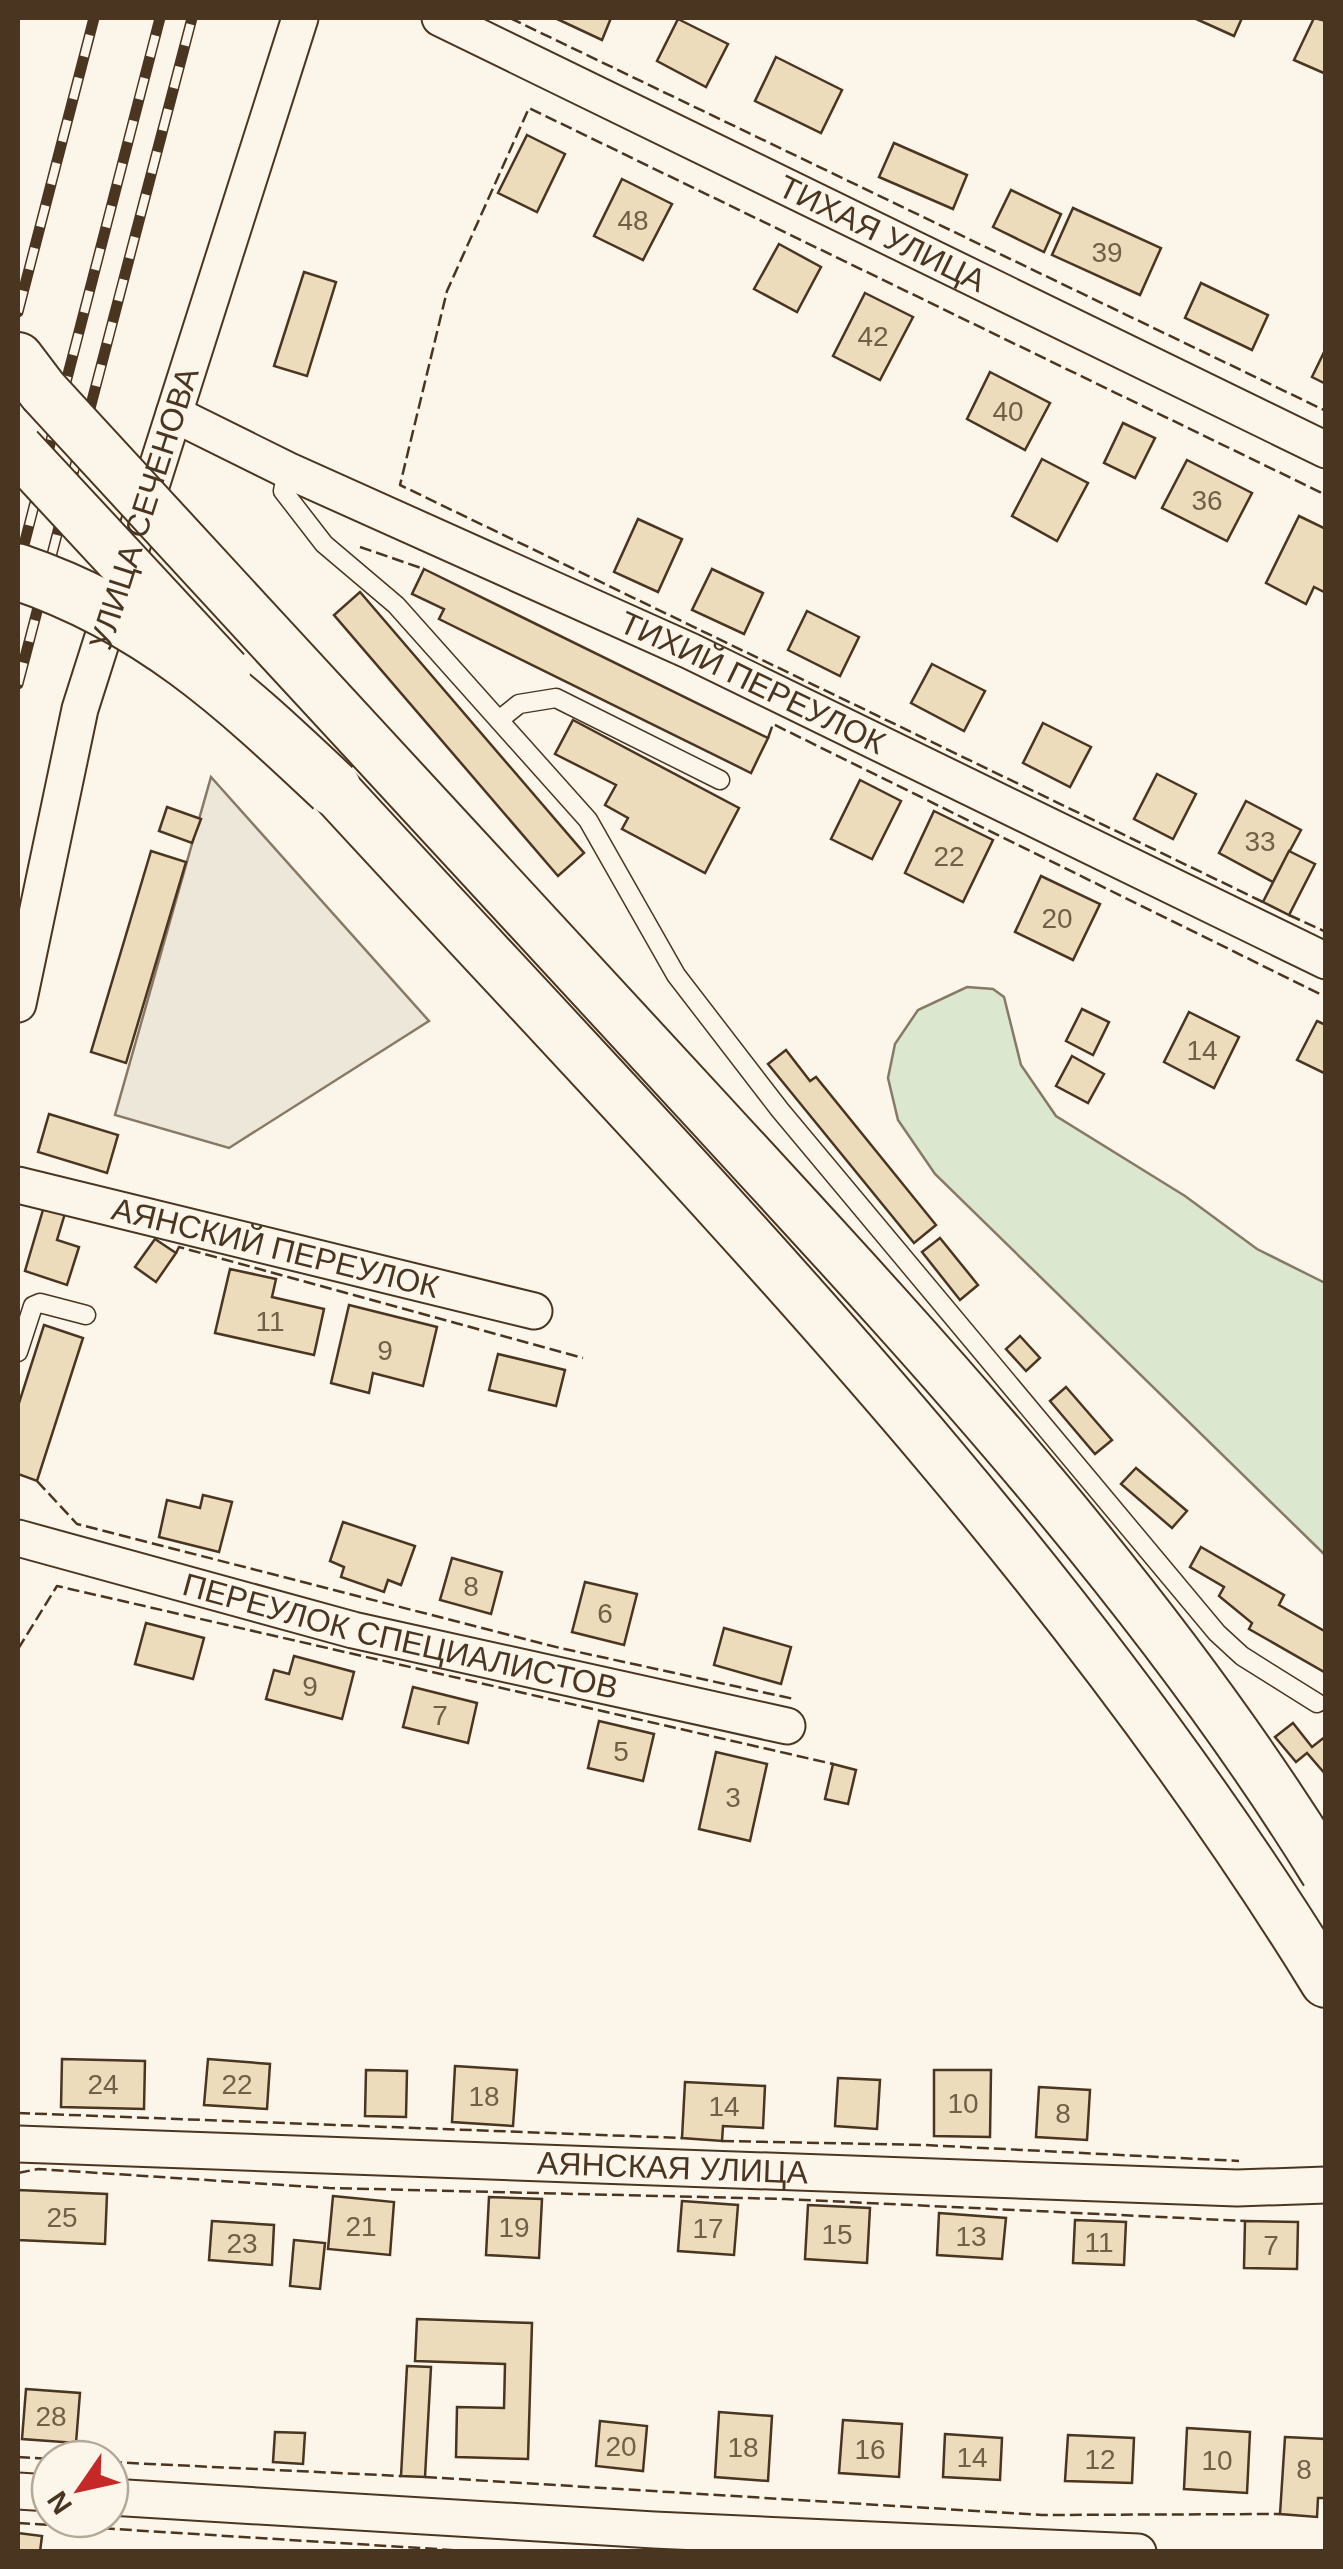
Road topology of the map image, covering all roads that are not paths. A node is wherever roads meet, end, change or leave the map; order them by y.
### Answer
1 (300, 18) edge
2 (440, 18) edge
3 (26, 370) edge
4 (174, 414) junction
5 (18, 448) edge
6 (1326, 450) edge
7 (287, 470) junction
8 (18, 572) edge
9 (499, 720) junction
10 (720, 780) dead end
11 (334, 788) junction
12 (1326, 961) edge
13 (18, 1004) edge
14 (18, 1185) edge
15 (534, 1311) dead end
16 (86, 1315) dead end
17 (18, 1352) edge
18 (18, 1538) edge
19 (1317, 1703) dead end
20 (787, 1726) dead end
21 (1326, 1872) edge
22 (1326, 1982) edge
23 (18, 2144) edge
24 (1326, 2185) edge
25 (130, 2498) edge
26 (1138, 2552) edge

1 - 4 street, УЛИЦА СЕЧЕНОВА
2 - 6 street, ТИХАЯ УЛИЦА
3 - 21 main road, bridge
4 - 7 street, ТИХИЙ ПЕРЕУЛОК
4 - 13 street, УЛИЦА СЕЧЕНОВА
5 - 11 main road, bridge
7 - 9 lane
7 - 12 street, ТИХИЙ ПЕРЕУЛОК
8 - 11 highway, bridge
9 - 10 lane
9 - 19 lane
11 - 22 main road
14 - 15 street, АЯНСКИЙ ПЕРЕУЛОК
16 - 17 lane
18 - 20 street, ПЕРЕУЛОК СПЕЦИАЛИСТОВ
23 - 24 street, АЯНСКАЯ УЛИЦА
25 - 26 street

